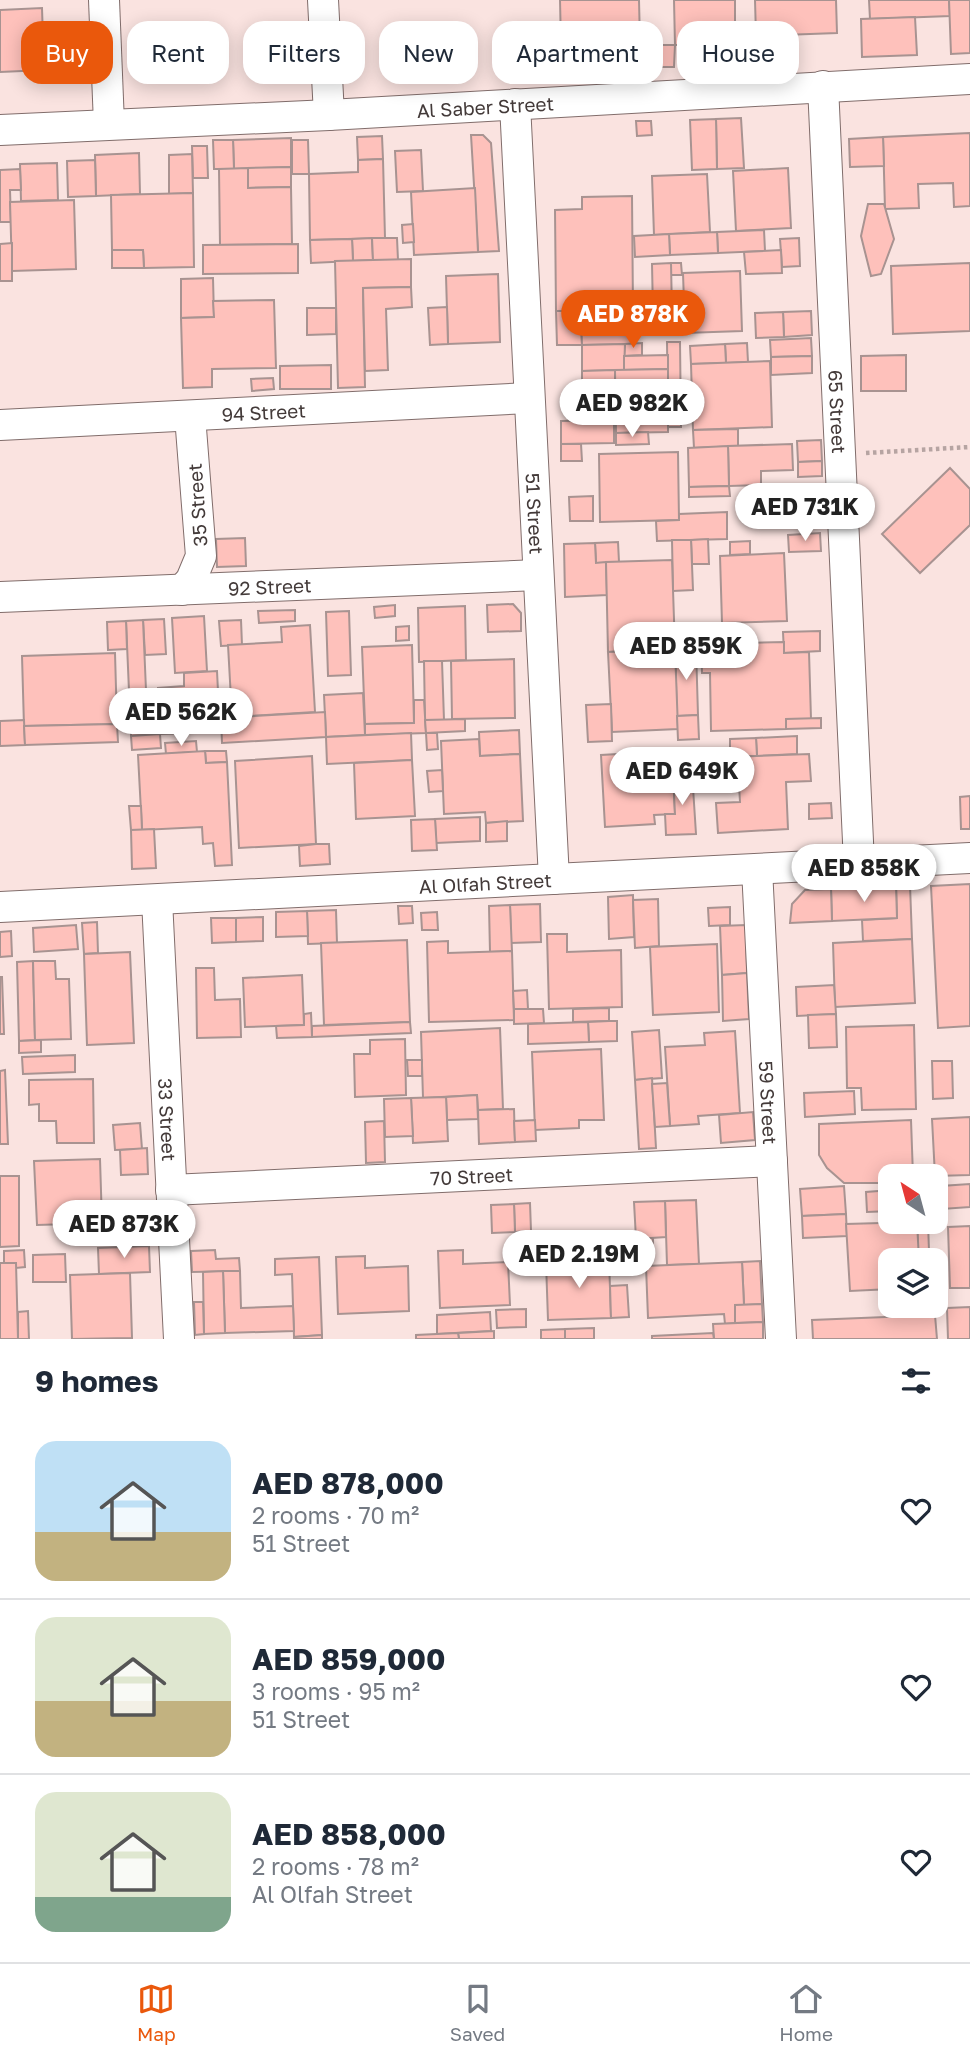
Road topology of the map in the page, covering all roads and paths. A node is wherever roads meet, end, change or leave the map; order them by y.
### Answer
1 (104, 0) edge
2 (323, 0) edge
3 (970, 79) edge
4 (823, 86) junction
5 (515, 104) junction
6 (328, 115) junction
7 (109, 124) junction
8 (0, 130) edge
9 (529, 398) junction
10 (190, 416) junction
11 (0, 425) edge
12 (970, 447) edge
13 (840, 454) junction
14 (538, 575) junction
15 (182, 590) junction
16 (0, 597) edge
17 (970, 858) edge
18 (859, 863) junction
19 (757, 869) junction
20 (554, 880) junction
21 (157, 900) junction
22 (0, 907) edge
23 (772, 1161) junction
24 (171, 1190) junction
25 (179, 1339) edge
26 (781, 1339) edge

1 - 7 street
2 - 6 street
3 - 4 street, Al Saber Street
4 - 5 street, Al Saber Street
4 - 13 street, 65 Street
5 - 6 street, Al Saber Street
5 - 9 street, 51 Street
6 - 7 street, Al Saber Street
7 - 8 street, Al Saber Street
9 - 10 street, 94 Street
9 - 14 street, 51 Street
10 - 11 street, 94 Street
10 - 15 street, 35 Street
12 - 13 path
13 - 18 street, 65 Street
14 - 15 street, 92 Street
14 - 20 street, 51 Street
15 - 16 street, 92 Street
17 - 18 street, Al Olfah Street
18 - 19 street, Al Olfah Street
19 - 20 street, Al Olfah Street
19 - 23 street, 59 Street
20 - 21 street, Al Olfah Street
21 - 22 street, Al Olfah Street
21 - 24 street, 33 Street
23 - 24 street, 70 Street
23 - 26 street, 59 Street
24 - 25 street, 33 Street

